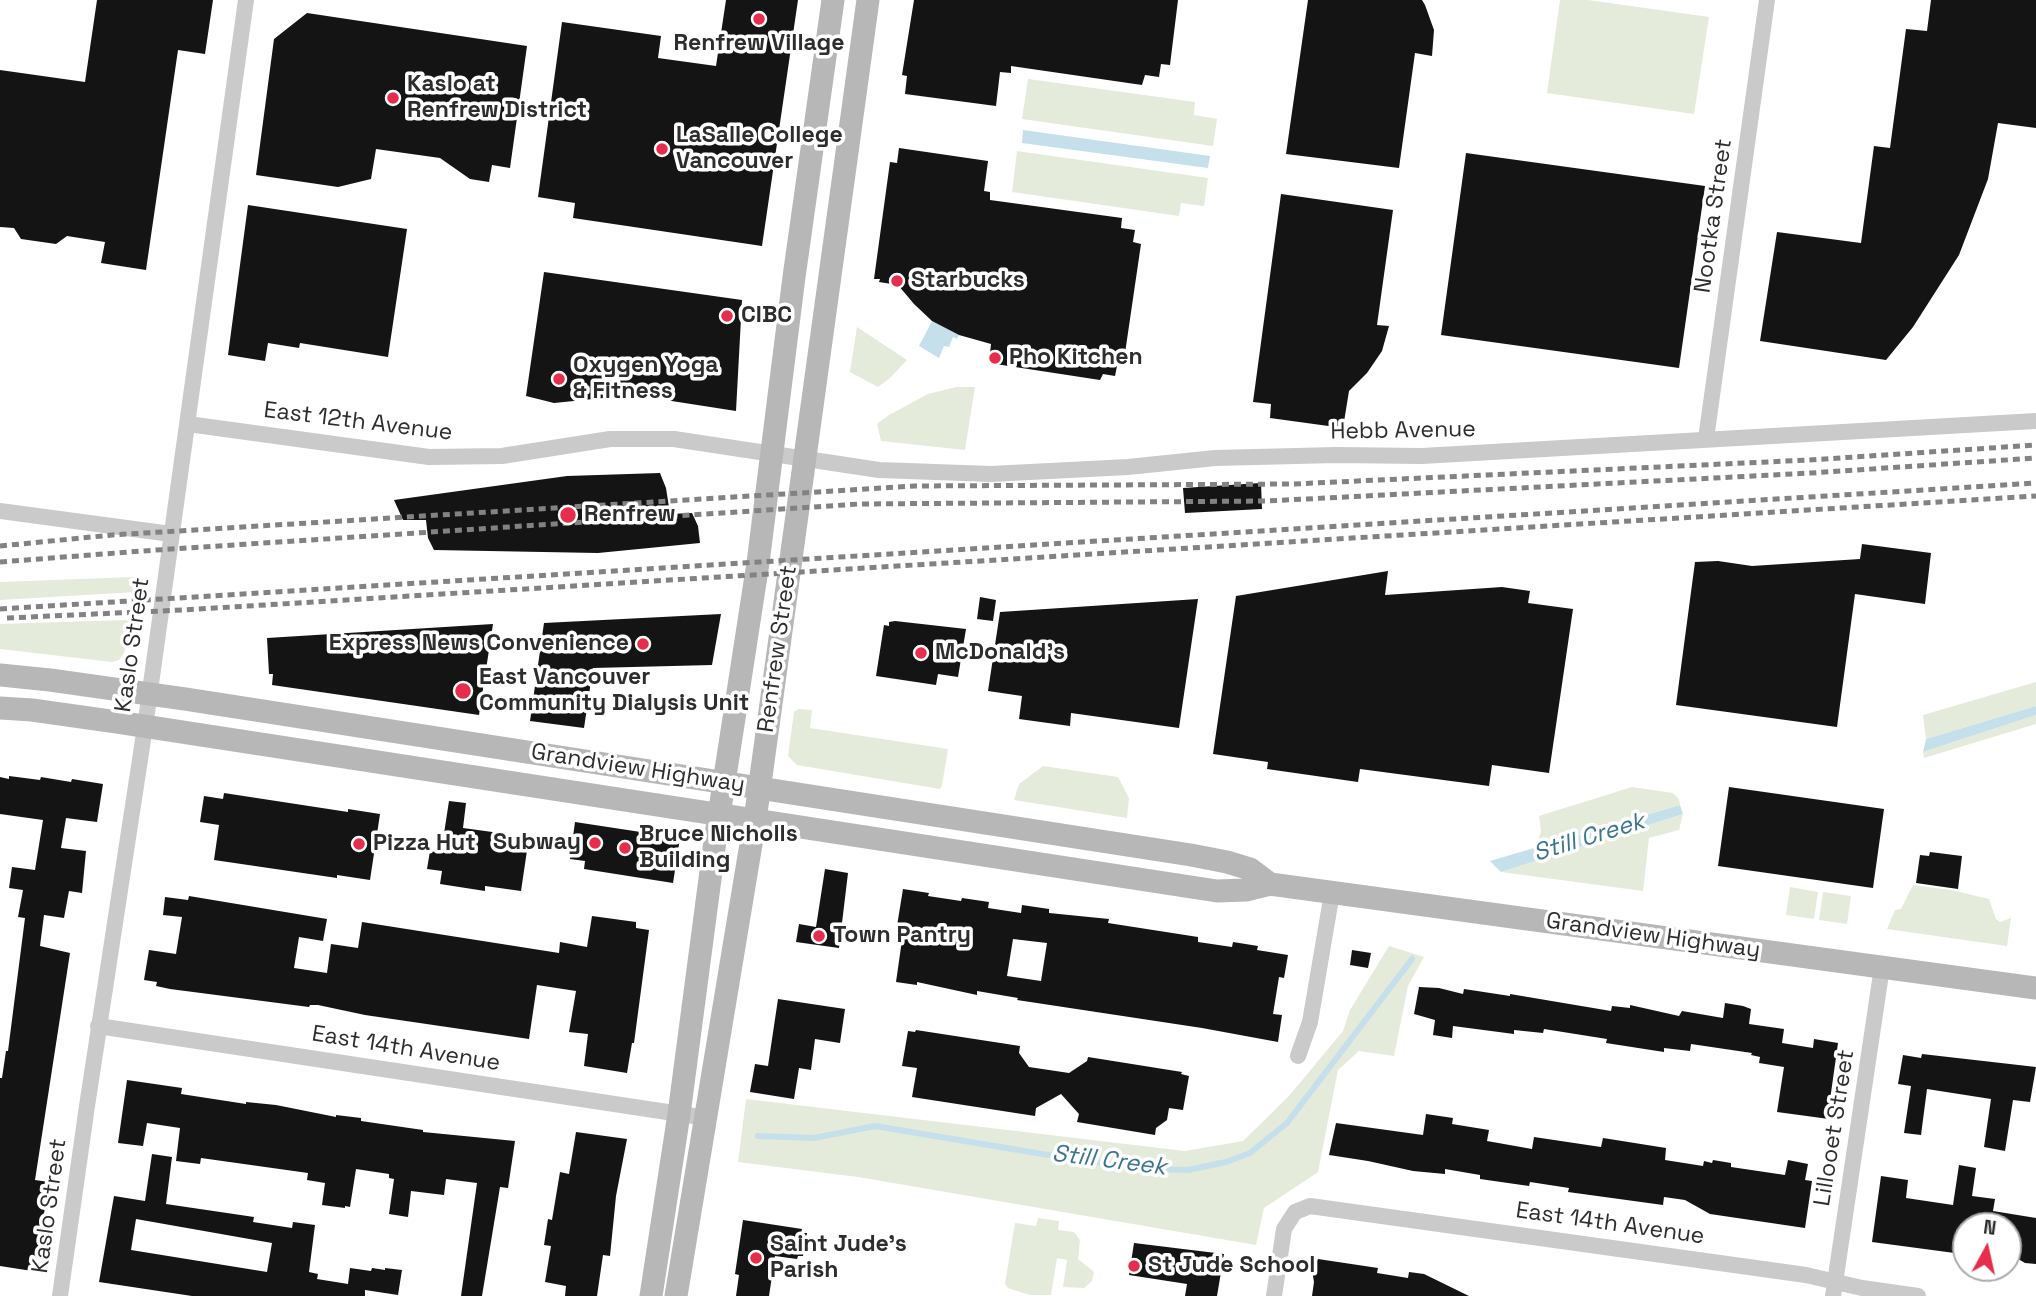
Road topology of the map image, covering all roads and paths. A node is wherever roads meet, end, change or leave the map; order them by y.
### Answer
1 (246, 0) edge
2 (833, 0) edge
3 (868, 0) edge
4 (1767, 0) edge
5 (2036, 421) edge
6 (188, 424) junction
7 (1706, 439) junction
8 (773, 454) junction
9 (805, 459) junction
10 (0, 511) edge
11 (171, 534) junction
12 (0, 675) edge
13 (149, 694) junction
14 (0, 708) edge
15 (145, 727) junction
16 (724, 783) junction
17 (759, 788) junction
18 (719, 815) junction
19 (755, 821) junction
20 (1270, 884) junction
21 (1332, 893) junction
22 (1882, 967) junction
23 (2036, 988) edge
24 (99, 1026) junction
25 (1298, 1056) dead end
26 (679, 1114) junction
27 (707, 1118) junction
28 (1834, 1289) edge
29 (60, 1296) edge
30 (652, 1296) edge
31 (676, 1296) edge
32 (1274, 1296) edge
33 (1918, 1296) edge

1 - 6 street, Kaslo Street
2 - 8 main road, Renfrew Street
3 - 9 main road, Renfrew Street
4 - 7 street, Nootka Street
5 - 7 street, Hebb Avenue
6 - 8 street, East 12th Avenue
6 - 11 street, Kaslo Street
7 - 9 street, Hebb Avenue
8 - 9 street, Hebb Avenue
8 - 16 main road, Renfrew Street
9 - 17 main road, Renfrew Street
10 - 11 street
11 - 13 street, Kaslo Street
12 - 13 main road, Grandview Highway
13 - 15 street, Kaslo Street
13 - 16 main road, Grandview Highway
14 - 15 main road, Grandview Highway
15 - 18 main road, Grandview Highway
15 - 24 street, Kaslo Street
16 - 17 main road, Grandview Highway
16 - 18 main road, Renfrew Street
17 - 19 main road, Renfrew Street
17 - 20 main road, Grandview Highway
18 - 19 main road, Grandview Highway
18 - 26 main road, Renfrew Street
19 - 20 main road, Grandview Highway
19 - 27 main road, Renfrew Street
20 - 21 main road, Grandview Highway
21 - 22 main road, Grandview Highway
21 - 25 street
22 - 23 main road, Grandview Highway
22 - 28 street, Lillooet Street
24 - 26 street, East 14th Avenue
24 - 29 street, Kaslo Street
26 - 27 street, East 14th Avenue
26 - 30 main road, Renfrew Street
27 - 31 main road, Renfrew Street
28 - 32 street, East 14th Avenue
28 - 33 street, East 14th Avenue

